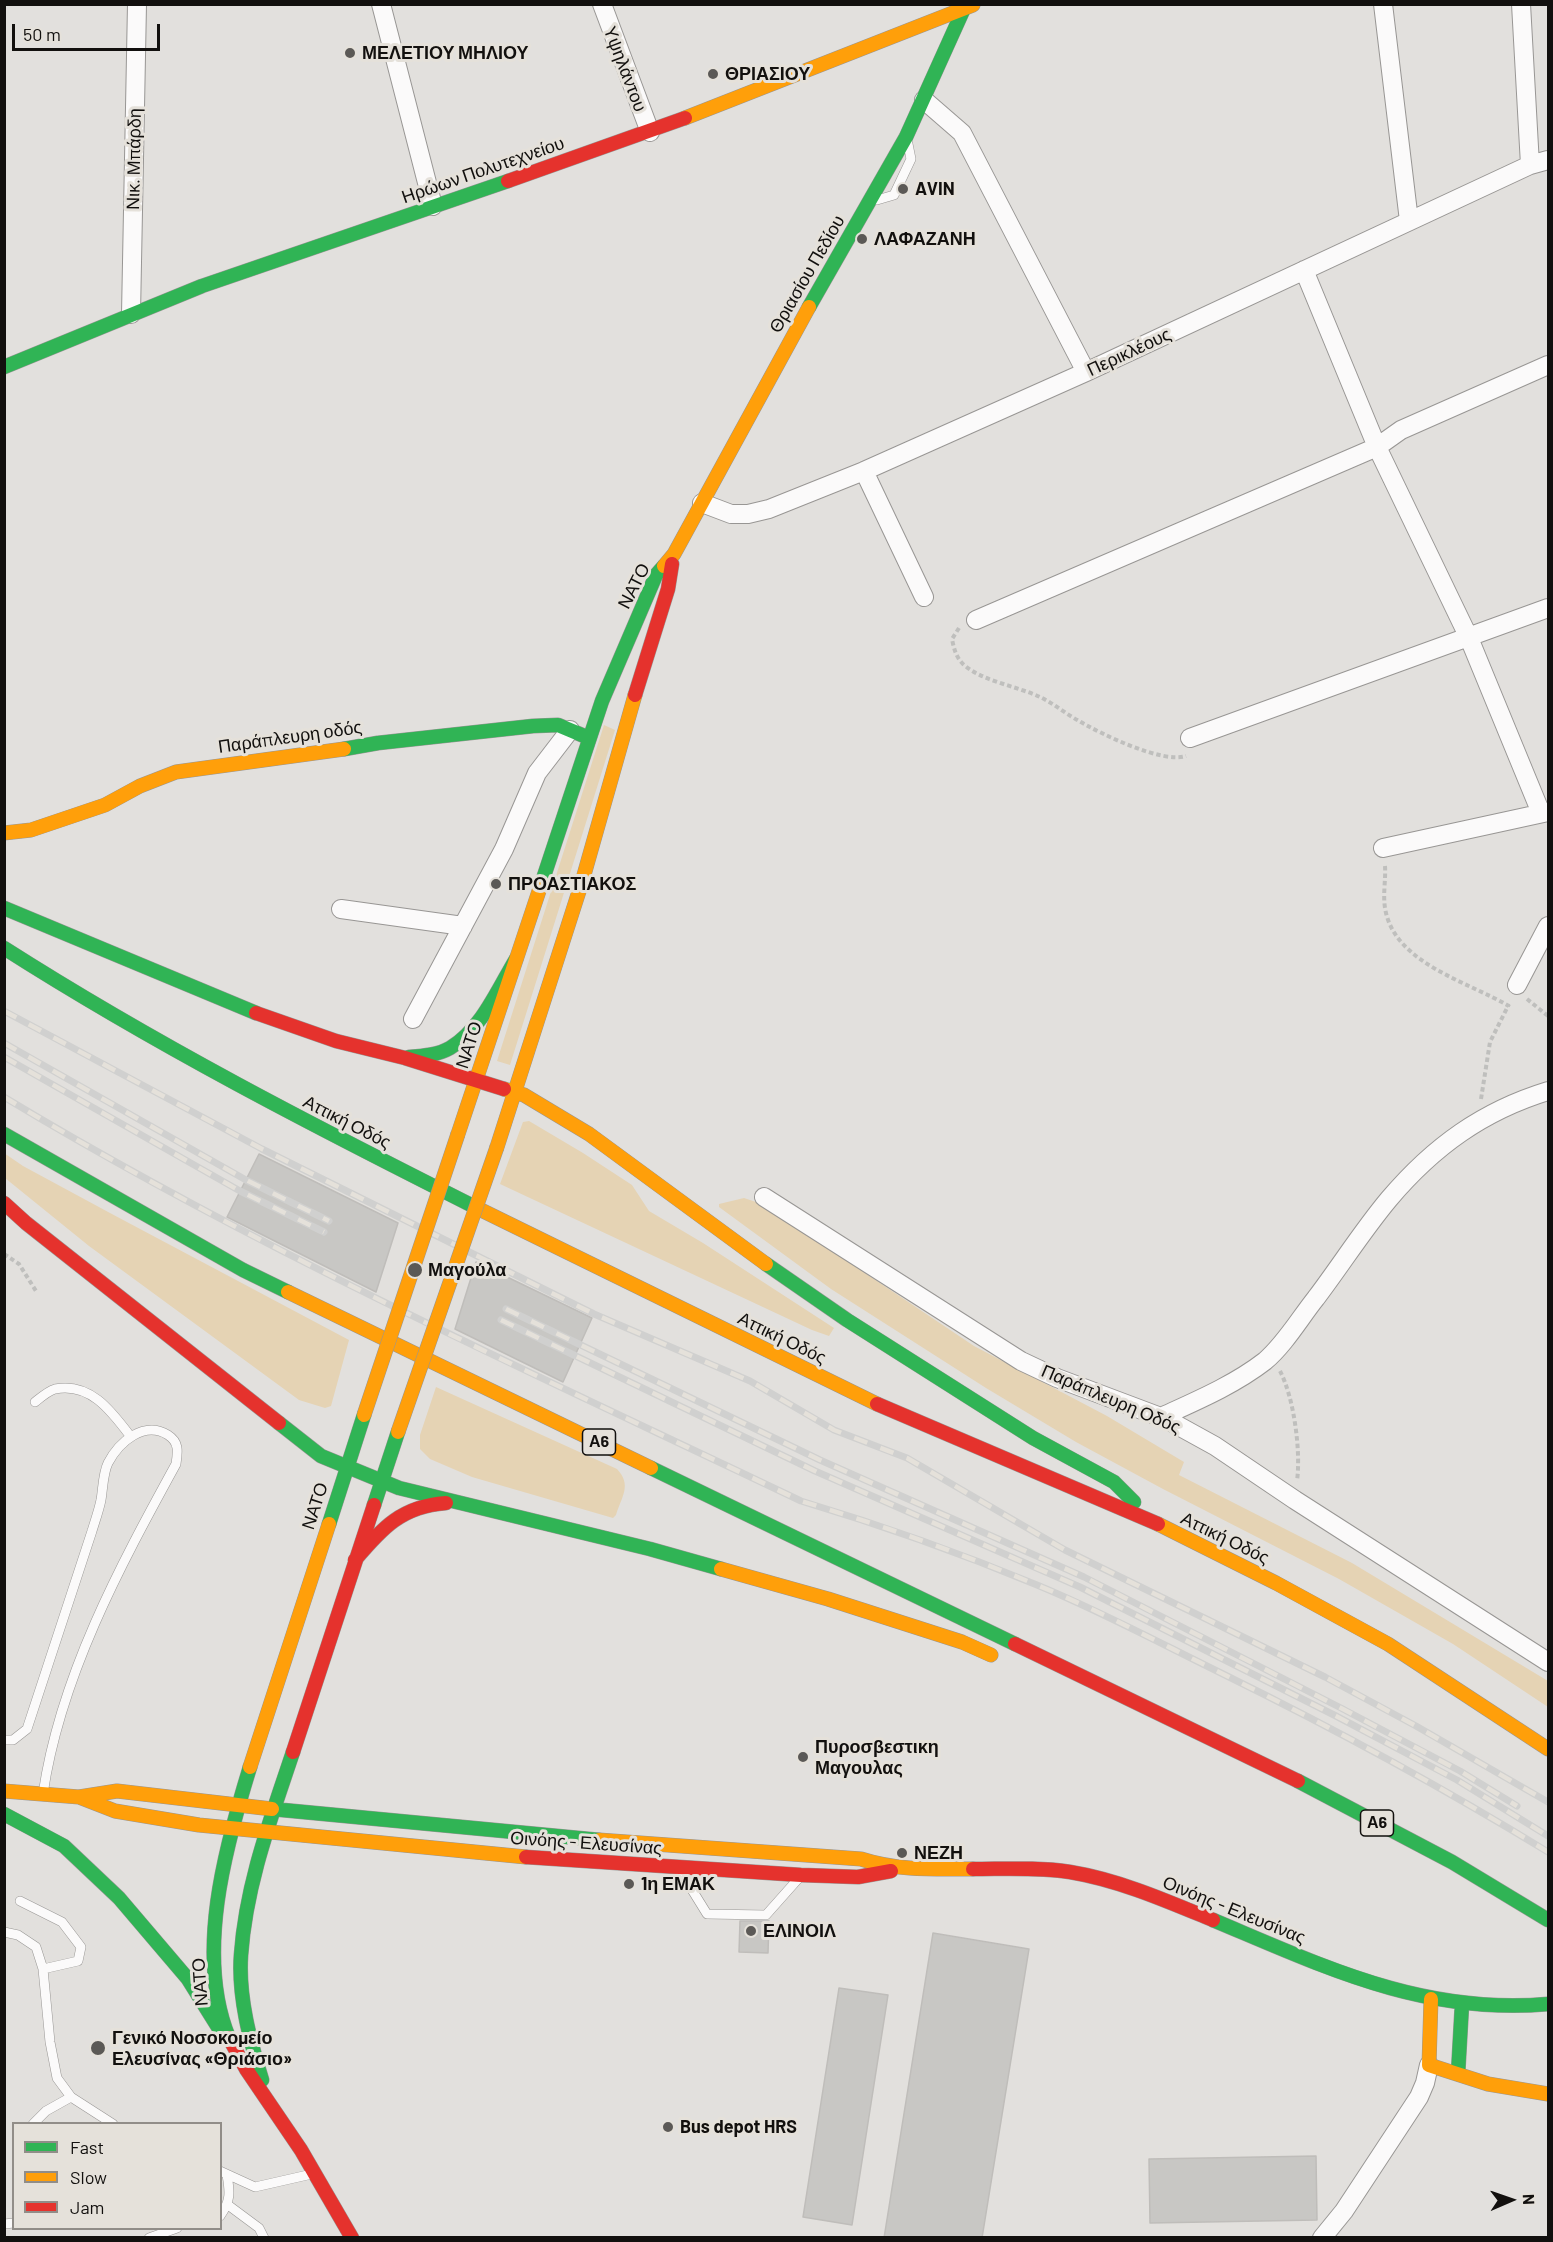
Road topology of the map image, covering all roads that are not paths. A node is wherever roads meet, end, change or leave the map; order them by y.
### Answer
1 (137, 4) edge
2 (381, 4) edge
3 (602, 4) edge
4 (1383, 4) edge
5 (1521, 4) edge
6 (967, 5) edge
7 (924, 100) junction
8 (650, 132) junction
9 (1548, 160) edge
10 (1530, 165) junction
11 (433, 206) junction
12 (1409, 221) junction
13 (1304, 270) junction
14 (131, 314) junction
15 (1548, 365) edge
16 (4, 368) edge
17 (1086, 372) junction
18 (1377, 447) junction
19 (864, 471) junction
20 (702, 503) junction
21 (674, 554) junction
22 (924, 597) dead end
23 (1548, 608) edge
24 (976, 620) road end
25 (1469, 638) junction
26 (570, 730) junction
27 (589, 738) junction
28 (1190, 738) road end
29 (1545, 812) edge
30 (4, 833) edge
31 (1383, 848) road end
32 (4, 908) edge
33 (341, 909) dead end
34 (463, 926) junction
35 (1548, 926) edge
36 (4, 948) edge
37 (516, 959) junction
38 (1517, 985) road end
39 (413, 1019) dead end
40 (405, 1058) junction
41 (477, 1079) junction
42 (516, 1091) junction
43 (1548, 1091) edge
44 (4, 1134) edge
45 (764, 1197) dead end
46 (4, 1203) edge
47 (34, 1402) dead end
48 (1161, 1417) junction
49 (131, 1437) junction
50 (347, 1467) junction
51 (381, 1482) junction
52 (460, 1503) junction
53 (1155, 1523) junction
54 (355, 1560) junction
55 (1003, 1660) dead end
56 (1548, 1662) edge
57 (1097, 1700) dead end
58 (1202, 1735) junction
59 (4, 1740) edge
60 (1548, 1749) edge
61 (293, 1751) junction
62 (4, 1791) edge
63 (43, 1794) junction
64 (79, 1797) junction
65 (240, 1805) junction
66 (274, 1809) junction
67 (4, 1814) edge
68 (331, 1815) junction
69 (234, 1828) junction
70 (266, 1832) junction
71 (678, 1868) junction
72 (902, 1869) junction
73 (801, 1875) junction
74 (20, 1901) dead end
75 (1548, 1920) edge
76 (4, 1932) edge
77 (43, 1969) junction
78 (1431, 1999) junction
79 (1462, 2004) junction
80 (1548, 2004) edge
81 (236, 2056) junction
82 (1429, 2065) junction
83 (1458, 2074) junction
84 (1548, 2094) edge
85 (71, 2097) junction
86 (96, 2112) junction
87 (280, 2118) junction
88 (35, 2122) edge
89 (101, 2122) edge
90 (111, 2122) edge
91 (317, 2172) junction
92 (224, 2173) edge
93 (226, 2199) edge
94 (174, 2230) edge
95 (149, 2238) edge
96 (264, 2238) edge
97 (352, 2238) edge
98 (1322, 2238) edge

1 - 14 street, Νικ. Μπάρδη
2 - 11 street
3 - 8 street, Υψηλάντου
4 - 12 street
5 - 10 street
6 - 7 main road, Θριασίου Πεδίου
6 - 8 main road, Ηρώων Πολυτεχνείου
7 - 17 street
7 - 20 main road, Θριασίου Πεδίου
8 - 11 main road, Ηρώων Πολυτεχνείου
9 - 10 street, Περικλέους
10 - 12 street, Περικλέους
11 - 14 main road, Ηρώων Πολυτεχνείου
12 - 13 street, Περικλέους
13 - 17 street, Περικλέους
13 - 18 street
14 - 16 main road, Ηρώων Πολυτεχνείου
15 - 18 street
17 - 19 street, Περικλέους
18 - 24 street
18 - 25 street
19 - 20 street, Περικλέους
19 - 22 street
20 - 21 main road, Θριασίου Πεδίου
21 - 27 main road, ΝΑΤΟ
21 - 42 main road, ΝΑΤΟ
23 - 25 street
25 - 28 street
25 - 29 street
26 - 27 main road, Παράπλευρη οδός
26 - 30 main road, Παράπλευρη οδός
26 - 34 street
27 - 37 main road, ΝΑΤΟ
29 - 31 street
32 - 40 main road
33 - 34 street
34 - 39 street
35 - 38 street
36 - 53 main road, Αττική Οδός
37 - 40 main road
37 - 41 main road, ΝΑΤΟ
40 - 41 main road
41 - 42 main road
41 - 50 main road, ΝΑΤΟ, bridge
42 - 51 main road, ΝΑΤΟ, bridge
42 - 53 main road
43 - 48 street
44 - 58 main road, Α6
45 - 48 street, Παράπλευρη Οδός
46 - 50 main road
47 - 49 lane
48 - 56 street, Παράπλευρη Οδός
49 - 59 lane
49 - 63 lane
50 - 51 main road
50 - 65 main road, ΝΑΤΟ
51 - 52 main road
51 - 54 main road, ΝΑΤΟ
52 - 54 main road
52 - 55 main road
53 - 60 main road, Αττική Οδός
54 - 61 main road, ΝΑΤΟ
57 - 58 main road
58 - 75 main road, Α6
61 - 66 main road, ΝΑΤΟ
61 - 68 main road
62 - 63 main road
63 - 64 main road
64 - 65 main road, Οινόης - Ελευσίνας
64 - 69 main road, Οινόης - Ελευσίνας
65 - 66 main road, Οινόης - Ελευσίνας
65 - 69 main road, ΝΑΤΟ
66 - 68 main road, Οινόης - Ελευσίνας
66 - 70 main road, ΝΑΤΟ
67 - 81 main road
68 - 72 main road, Οινόης - Ελευσίνας
69 - 70 main road, Οινόης - Ελευσίνας
69 - 81 main road, ΝΑΤΟ
70 - 71 main road, Οινόης - Ελευσίνας
70 - 87 main road, ΝΑΤΟ
71 - 73 main road, Οινόης - Ελευσίνας
71 - 73 lane
72 - 73 main road, Οινόης - Ελευσίνας
72 - 78 main road, Οινόης - Ελευσίνας
74 - 77 lane
76 - 77 lane
77 - 85 lane
78 - 79 main road, Οινόης - Ελευσίνας
78 - 82 main road
79 - 80 main road, Οινόης - Ελευσίνας
79 - 83 main road
81 - 87 main road, ΝΑΤΟ
82 - 83 main road
82 - 98 street
83 - 84 main road
85 - 86 lane
85 - 88 lane
86 - 89 lane
86 - 90 lane
87 - 91 main road, ΝΑΤΟ
91 - 92 lane
91 - 97 main road, ΝΑΤΟ
92 - 93 lane
93 - 96 lane
94 - 95 lane

